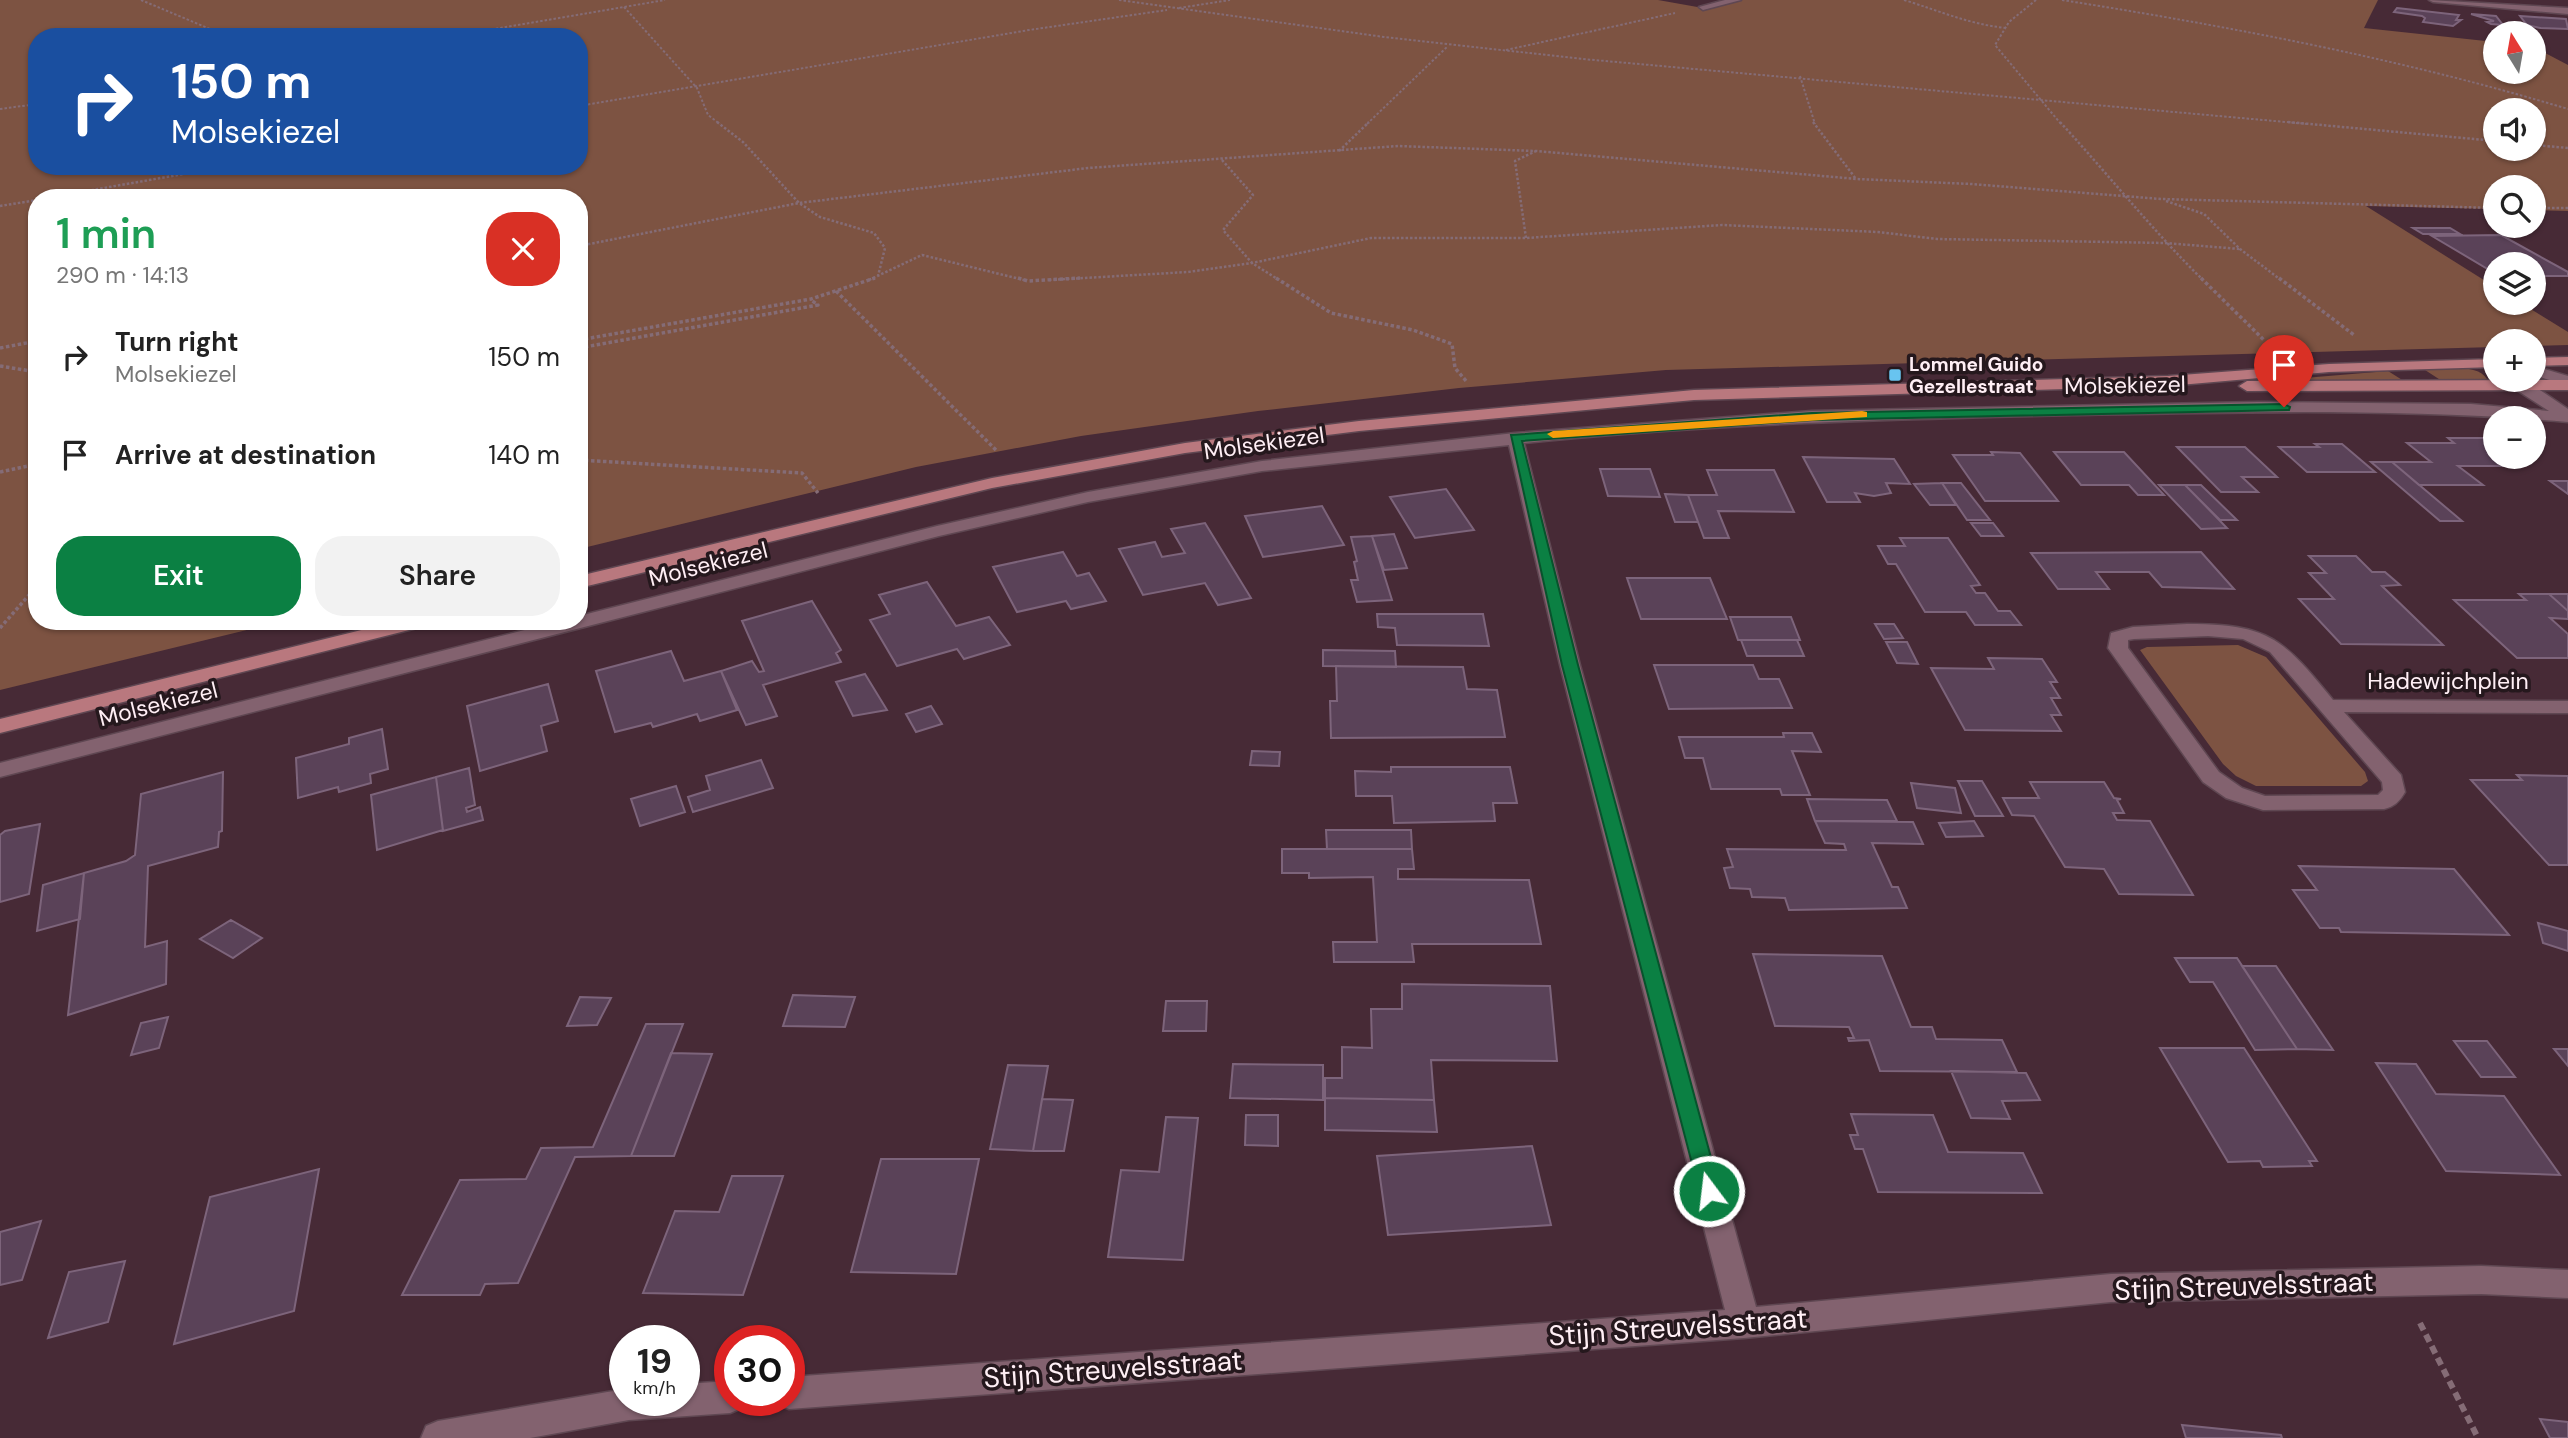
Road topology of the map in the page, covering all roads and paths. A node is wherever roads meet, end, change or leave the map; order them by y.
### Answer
1 (141, 0) edge
2 (665, 0) edge
3 (1119, 0) edge
4 (1230, 0) edge
5 (1737, 0) edge
6 (1905, 0) edge
7 (2036, 0) edge
8 (2062, 0) edge
9 (2433, 0) edge
10 (2548, 0) edge
11 (2568, 3) edge
12 (624, 6) junction
13 (1703, 7) joint
14 (1172, 9) junction
15 (2568, 11) edge
16 (208, 28) edge
17 (498, 28) edge
18 (2006, 28) junction
19 (1449, 45) junction
20 (1502, 51) junction
21 (1800, 76) junction
22 (697, 88) junction
23 (2039, 100) junction
24 (28, 104) edge
25 (588, 105) edge
26 (0, 109) edge
27 (2568, 109) edge
28 (2483, 140) edge
29 (2546, 146) edge
30 (2568, 148) edge
31 (1339, 150) junction
32 (1536, 151) junction
33 (1221, 160) junction
34 (178, 175) edge
35 (1857, 179) junction
36 (98, 189) edge
37 (2128, 196) junction
38 (2161, 199) junction
39 (28, 201) edge
40 (799, 202) junction
41 (0, 206) edge
42 (2483, 208) edge
43 (2546, 208) edge
44 (2568, 208) edge
45 (1526, 238) junction
46 (2165, 243) junction
47 (588, 244) edge
48 (2240, 249) junction
49 (1252, 264) junction
50 (878, 277) junction
51 (836, 291) junction
52 (811, 299) junction
53 (588, 338) edge
54 (2358, 339) dead end
55 (28, 343) edge
56 (588, 346) edge
57 (0, 348) edge
58 (2273, 349) dead end
59 (2568, 361) edge
60 (2546, 362) edge
61 (2483, 363) edge
62 (0, 366) edge
63 (28, 371) edge
64 (2546, 375) edge
65 (2168, 381) junction
66 (1468, 383) dead end
67 (2546, 383) edge
68 (2568, 383) edge
69 (2483, 384) edge
70 (2532, 392) edge
71 (2568, 416) edge
72 (1515, 438) junction
73 (1001, 456) dead end
74 (588, 460) edge
75 (28, 466) edge
76 (0, 472) edge
77 (820, 497) dead end
78 (588, 580) edge
79 (28, 596) edge
80 (588, 620) edge
81 (0, 628) edge
82 (386, 630) edge
83 (549, 630) edge
84 (2328, 706) junction
85 (2568, 707) edge
86 (0, 726) edge
87 (0, 770) edge
88 (2399, 1282) junction
89 (2568, 1284) edge
90 (1744, 1323) junction
91 (805, 1391) edge
92 (714, 1398) edge
93 (438, 1438) edge
94 (2478, 1438) edge

1 - 16 path
2 - 12 path
3 - 14 path
4 - 14 path
5 - 13 street
6 - 18 path
7 - 18 path
8 - 27 path
9 - 15 street
10 - 11 street
12 - 17 path
12 - 22 path
13 - 20 path
14 - 19 path
14 - 22 path
18 - 23 path
19 - 20 path
19 - 31 path
20 - 21 path
21 - 23 path
21 - 35 path
22 - 25 path
22 - 40 path
23 - 28 path
23 - 37 path
24 - 26 path
29 - 30 path
31 - 32 path
31 - 33 path
32 - 35 path
32 - 45 path
33 - 40 path
33 - 49 path
34 - 36 path
35 - 37 path
37 - 38 path
37 - 46 path
38 - 42 path
38 - 48 path
39 - 41 path
40 - 47 path
40 - 50 path
43 - 44 path
45 - 46 path
45 - 49 path
46 - 48 path
46 - 58 path
48 - 54 path
49 - 50 path
49 - 66 path
50 - 51 path
51 - 52 path
51 - 73 path
52 - 53 path
52 - 56 path
55 - 57 path
59 - 60 main road
61 - 65 main road, Molsekiezel
62 - 63 path
64 - 68 street
65 - 69 main road, Molsekiezel
65 - 78 main road, Molsekiezel
67 - 68 main road, Molsekiezel
70 - 71 street
71 - 72 street, Molsekiezel
72 - 80 street, Molsekiezel
72 - 90 street
74 - 77 path
75 - 76 path
79 - 81 path
82 - 86 main road, Molsekiezel
83 - 87 street, Molsekiezel
84 - 84 street
84 - 85 street, Hadewijchplein
88 - 89 street, Stijn Streuvelsstraat
88 - 90 street, Stijn Streuvelsstraat
88 - 94 path
90 - 91 street, Stijn Streuvelsstraat
92 - 93 street

